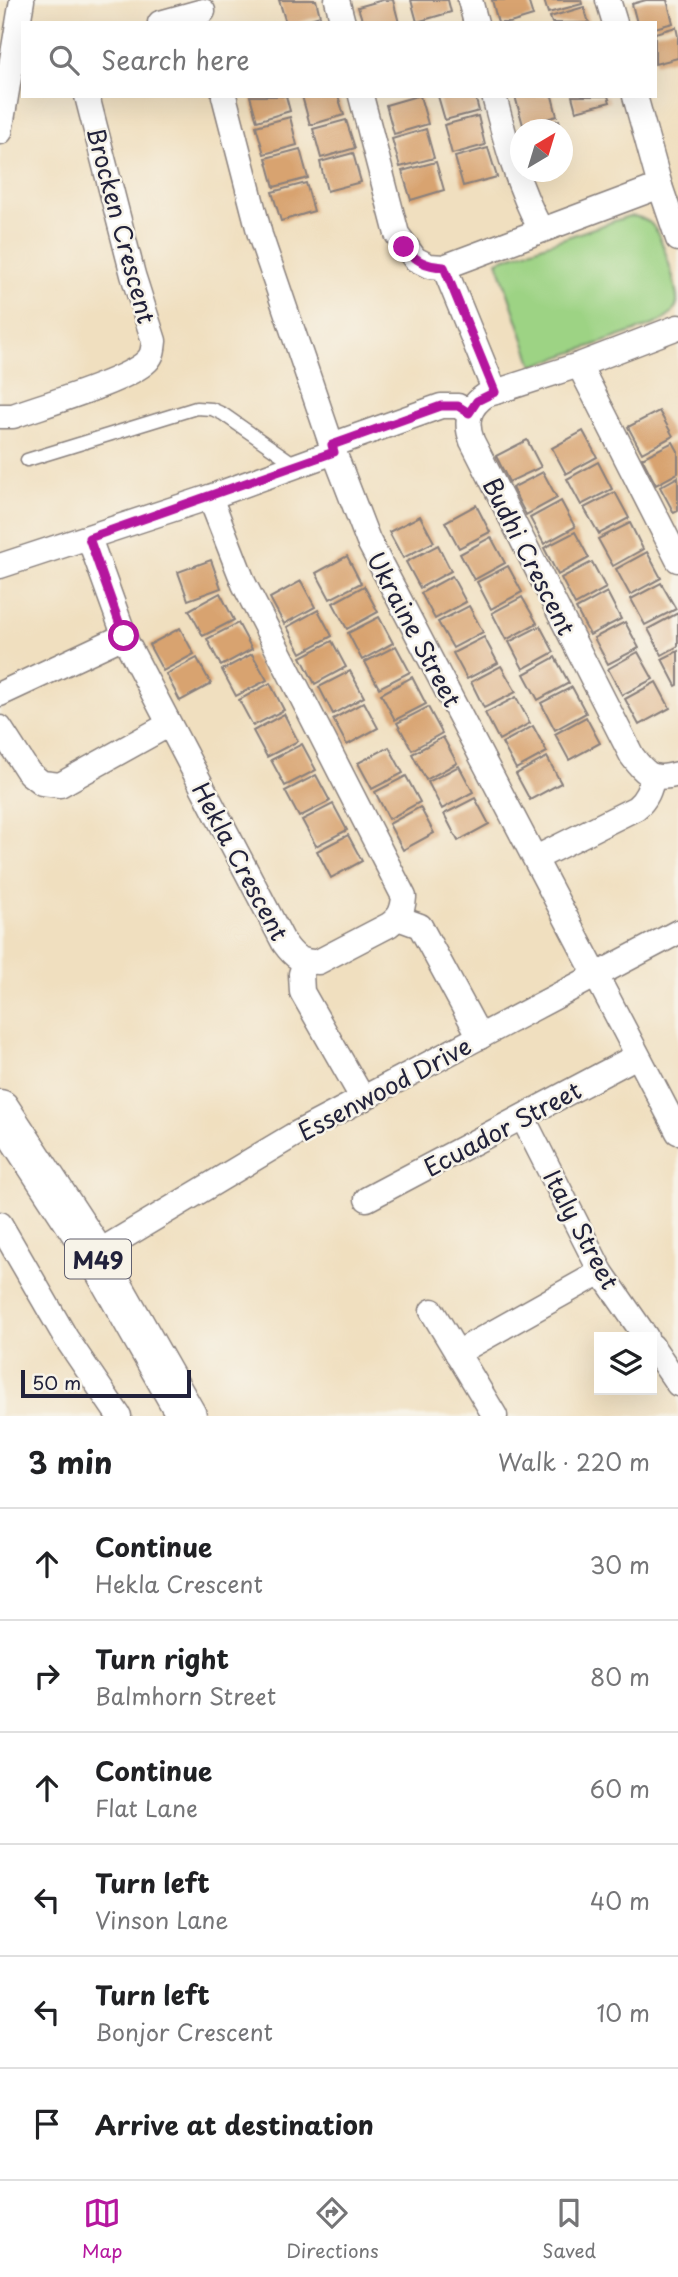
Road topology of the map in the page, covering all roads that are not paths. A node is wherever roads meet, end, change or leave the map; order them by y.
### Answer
1 (22, 0) edge
2 (337, 0) edge
3 (470, 0) edge
4 (608, 0) edge
5 (203, 11) edge
6 (167, 21) edge
7 (342, 21) edge
8 (475, 21) edge
9 (614, 21) edge
10 (18, 54) edge
11 (88, 98) edge
12 (226, 98) edge
13 (363, 98) edge
14 (494, 98) edge
15 (636, 98) edge
16 (0, 132) edge
17 (660, 186) junction
18 (541, 230) junction
19 (678, 239) edge
20 (444, 267) junction
21 (678, 327) edge
22 (579, 365) junction
23 (495, 392) junction
24 (469, 413) junction
25 (0, 416) edge
26 (333, 448) junction
27 (27, 460) dead end
28 (296, 466) junction
29 (210, 497) junction
30 (89, 538) junction
31 (678, 560) edge
32 (0, 566) edge
33 (124, 636) junction
34 (0, 694) edge
35 (168, 725) junction
36 (0, 728) edge
37 (678, 774) edge
38 (653, 776) junction
39 (536, 858) junction
40 (398, 918) junction
41 (678, 932) edge
42 (305, 962) junction
43 (597, 975) junction
44 (480, 1037) junction
45 (637, 1056) junction
46 (363, 1098) junction
47 (0, 1109) edge
48 (523, 1118) junction
49 (678, 1132) edge
50 (367, 1199) dead end
51 (0, 1224) edge
52 (95, 1254) junction
53 (601, 1272) junction
54 (432, 1311) dead end
55 (643, 1332) edge
56 (457, 1353) junction
57 (657, 1353) edge
58 (678, 1384) edge
59 (119, 1416) edge
60 (187, 1416) edge
61 (495, 1416) edge

1 - 10 street
2 - 7 street
3 - 8 street
4 - 9 street
5 - 6 street
10 - 16 street
11 - 25 street, Brocken Crescent
12 - 26 street, Ukraine Street
13 - 20 street
14 - 18 street
15 - 17 street
17 - 18 street
17 - 19 street
18 - 20 street
20 - 23 street
21 - 22 street
22 - 23 street
22 - 31 street
23 - 24 street
24 - 26 street
24 - 38 street, Budhi Crescent
26 - 28 street
26 - 39 street, Ukraine Street
27 - 28 lane
28 - 29 street
29 - 30 street
29 - 40 street
30 - 32 street
30 - 33 street, Hekla Crescent
33 - 34 street
33 - 35 street, Hekla Crescent
35 - 36 street
35 - 42 street, Hekla Crescent
37 - 38 street
38 - 39 street
39 - 43 street, Ukraine Street
40 - 42 street, Hekla Crescent
40 - 44 street
41 - 43 street, Essenwood Drive
42 - 46 street
43 - 44 street, Essenwood Drive
43 - 45 street, Ukraine Street
44 - 46 street, Essenwood Drive
45 - 48 street, Ecuador Street
45 - 49 street, Ukraine Street
46 - 52 street, Essenwood Drive
47 - 52 main road, M49
48 - 50 street, Ecuador Street
48 - 53 street, Italy Street
51 - 59 street
52 - 60 main road, M49
53 - 55 street, Italy Street
53 - 56 street
54 - 56 street
56 - 61 street
57 - 58 street

